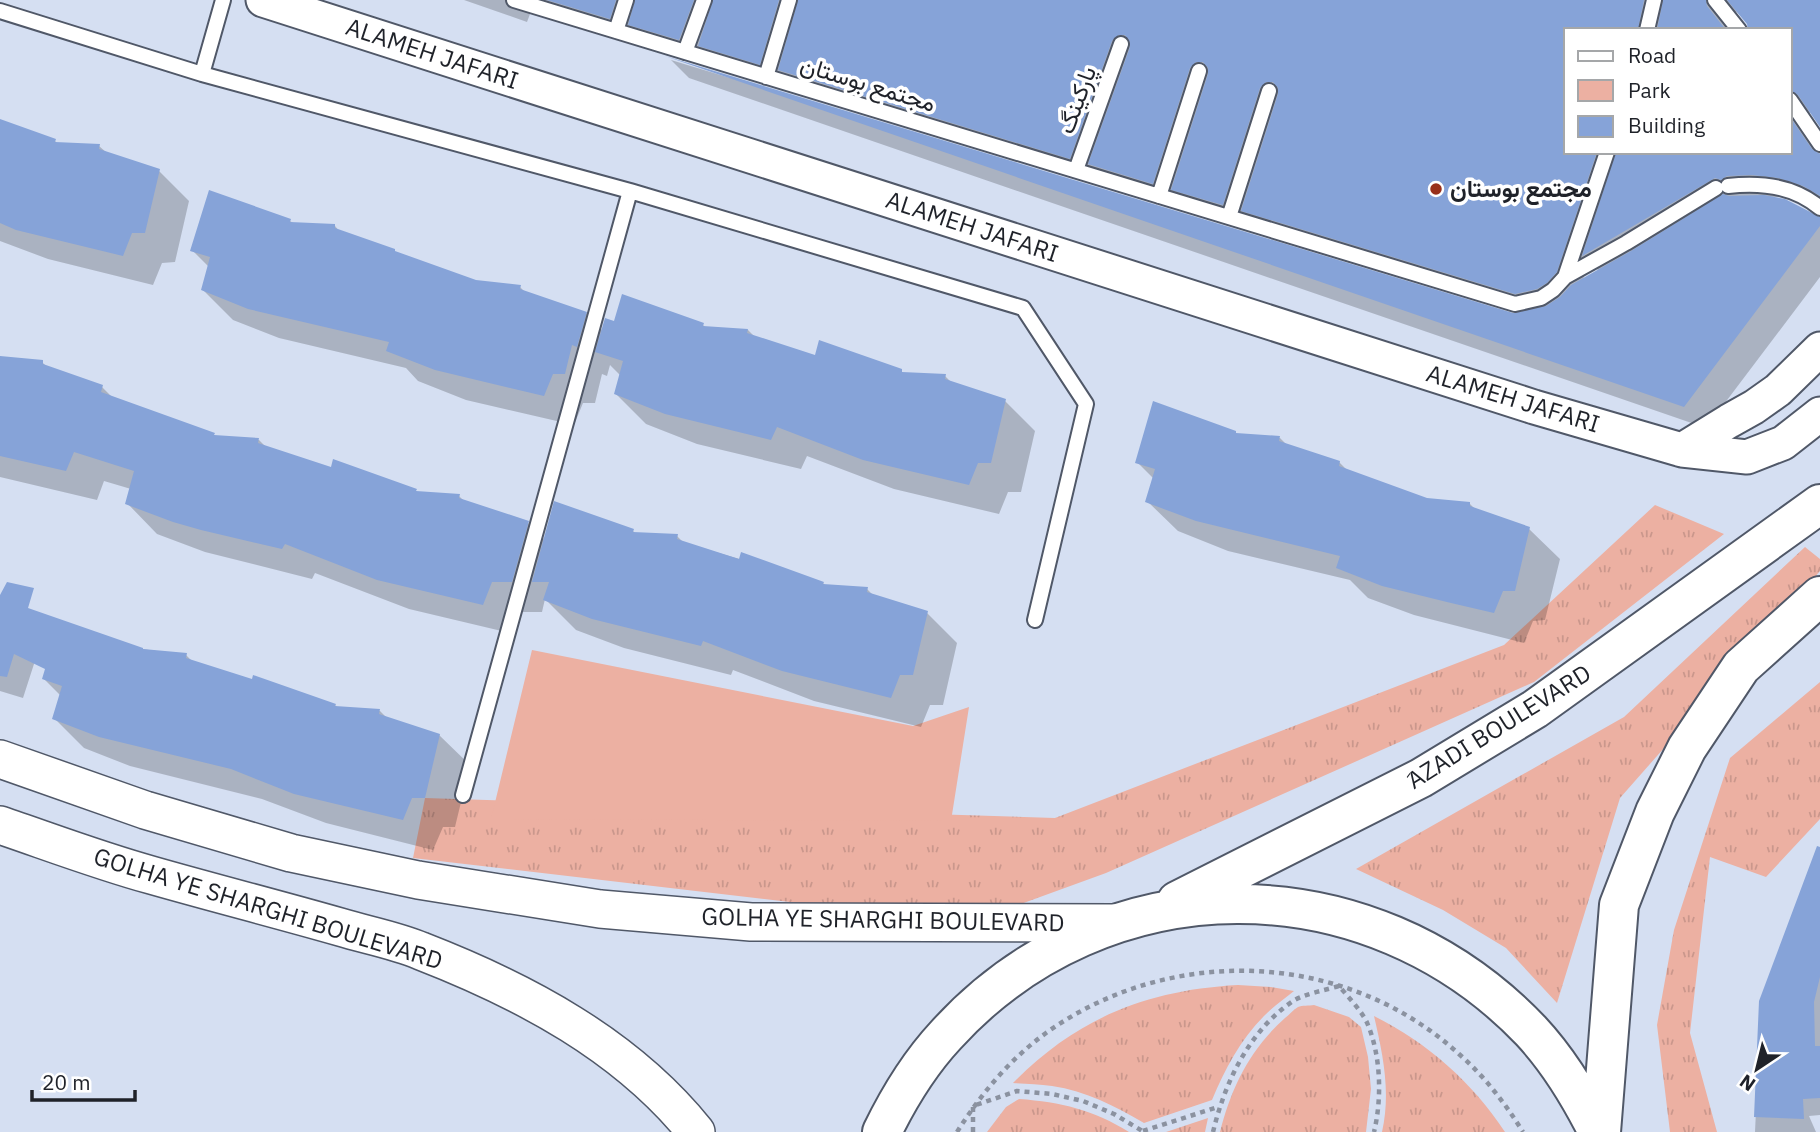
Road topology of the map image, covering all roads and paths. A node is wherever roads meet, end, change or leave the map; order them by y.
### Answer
1 (223, 0) edge
2 (263, 0) edge
3 (514, 0) edge
4 (626, 0) edge
5 (704, 0) edge
6 (789, 0) edge
7 (1654, 0) edge
8 (1715, 0) edge
9 (0, 11) edge
10 (1647, 28) edge
11 (1737, 28) edge
12 (616, 31) junction
13 (1121, 44) dead end
14 (685, 52) junction
15 (1199, 71) dead end
16 (202, 74) junction
17 (766, 77) junction
18 (1269, 90) dead end
19 (1792, 103) edge
20 (1820, 144) edge
21 (1606, 154) edge
22 (1076, 170) junction
23 (630, 191) junction
24 (1159, 196) junction
25 (1820, 208) edge
26 (1228, 217) junction
27 (1565, 277) junction
28 (1820, 349) edge
29 (1820, 414) edge
30 (1682, 450) junction
31 (1820, 504) edge
32 (1820, 596) edge
33 (1035, 620) dead end
34 (0, 760) edge
35 (463, 795) dead end
36 (0, 825) edge
37 (1155, 912) junction
38 (1115, 923) junction
39 (1339, 986) junction
40 (973, 1106) junction
41 (1219, 1106) junction
42 (696, 1132) edge
43 (882, 1132) edge
44 (957, 1132) edge
45 (973, 1132) edge
46 (1144, 1132) edge
47 (1213, 1132) edge
48 (1374, 1132) edge
49 (1523, 1132) edge
50 (1600, 1132) edge

1 - 16 lane
2 - 30 street, ALAMEH JAFARI
3 - 12 lane, مجتمع بوستان
4 - 12 lane
5 - 14 lane
6 - 17 lane
7 - 10 lane
8 - 11 lane
9 - 16 lane
12 - 14 lane, مجتمع بوستان
13 - 22 lane, پارکینگ
14 - 17 lane, مجتمع بوستان
15 - 24 lane
16 - 23 lane
17 - 22 lane, مجتمع بوستان
18 - 26 lane
19 - 20 lane
21 - 27 lane
22 - 24 lane, مجتمع بوستان
23 - 33 lane
23 - 35 lane
24 - 26 lane, مجتمع بوستان
25 - 27 lane, مجتمع بوستان
26 - 27 lane, مجتمع بوستان
28 - 30 street
29 - 30 street, ALAMEH JAFARI
31 - 37 main road, َAZADI BOULEVARD
32 - 50 main road
34 - 38 main road, GOLHA YE SHARGHI BOULEVARD
36 - 42 main road, GOLHA YE SHARGHI BOULEVARD
37 - 38 main road
37 - 50 main road
38 - 43 main road
39 - 40 path
39 - 41 path
39 - 48 path
39 - 49 path
40 - 44 path
40 - 45 path
40 - 46 path
41 - 46 path
41 - 47 path

